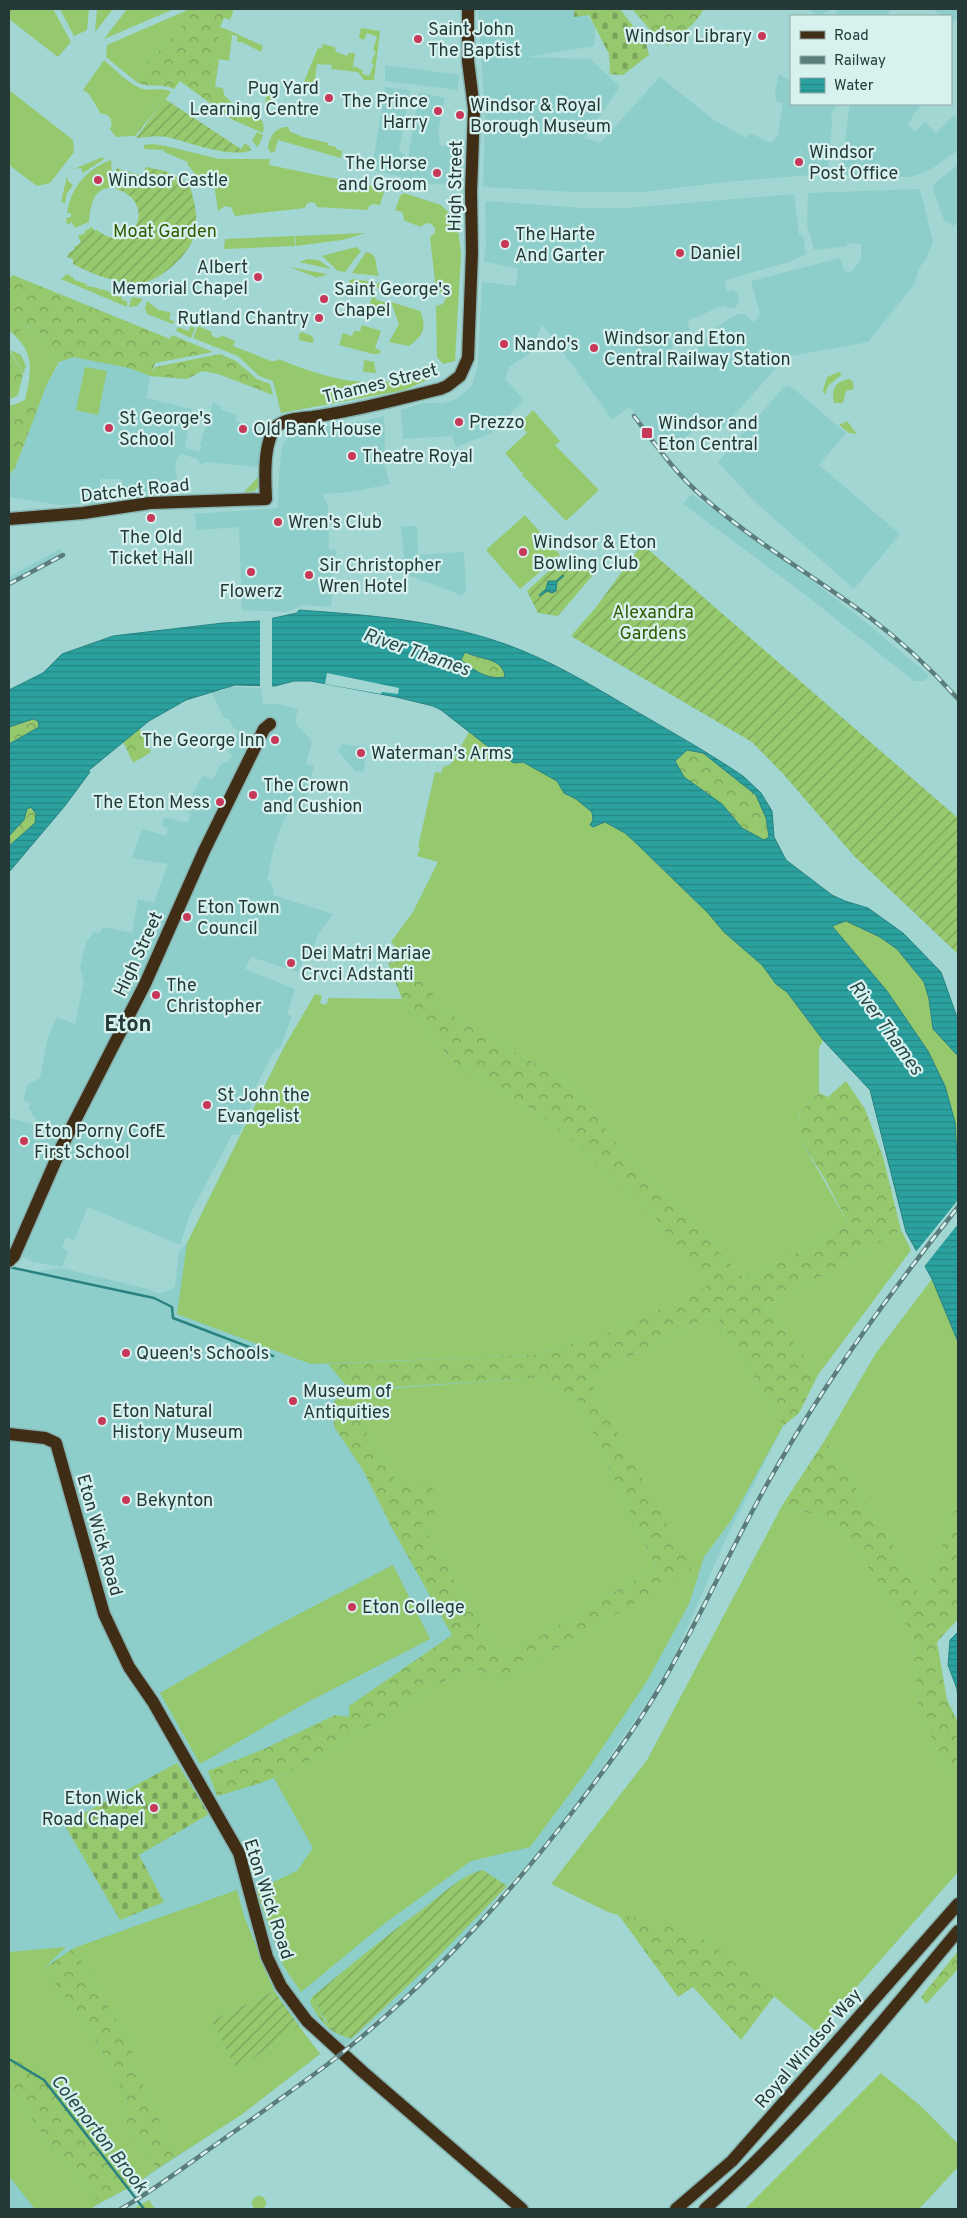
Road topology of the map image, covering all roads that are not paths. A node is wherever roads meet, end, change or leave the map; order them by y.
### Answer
1 (468, 9) edge
2 (471, 273) joint
3 (266, 499) joint
4 (9, 519) edge
5 (270, 724) dead end
6 (11, 1258) edge
7 (9, 1434) edge
8 (958, 1904) edge
9 (958, 1931) edge
10 (522, 2209) edge
11 (676, 2209) edge
12 (705, 2209) edge

1 - 2 main road, High Street
2 - 3 main road, Thames Street
3 - 4 main road, Datchet Road
5 - 6 main road, High Street
7 - 10 main road, Eton Wick Road
8 - 11 main road, Royal Windsor Way
9 - 12 main road

